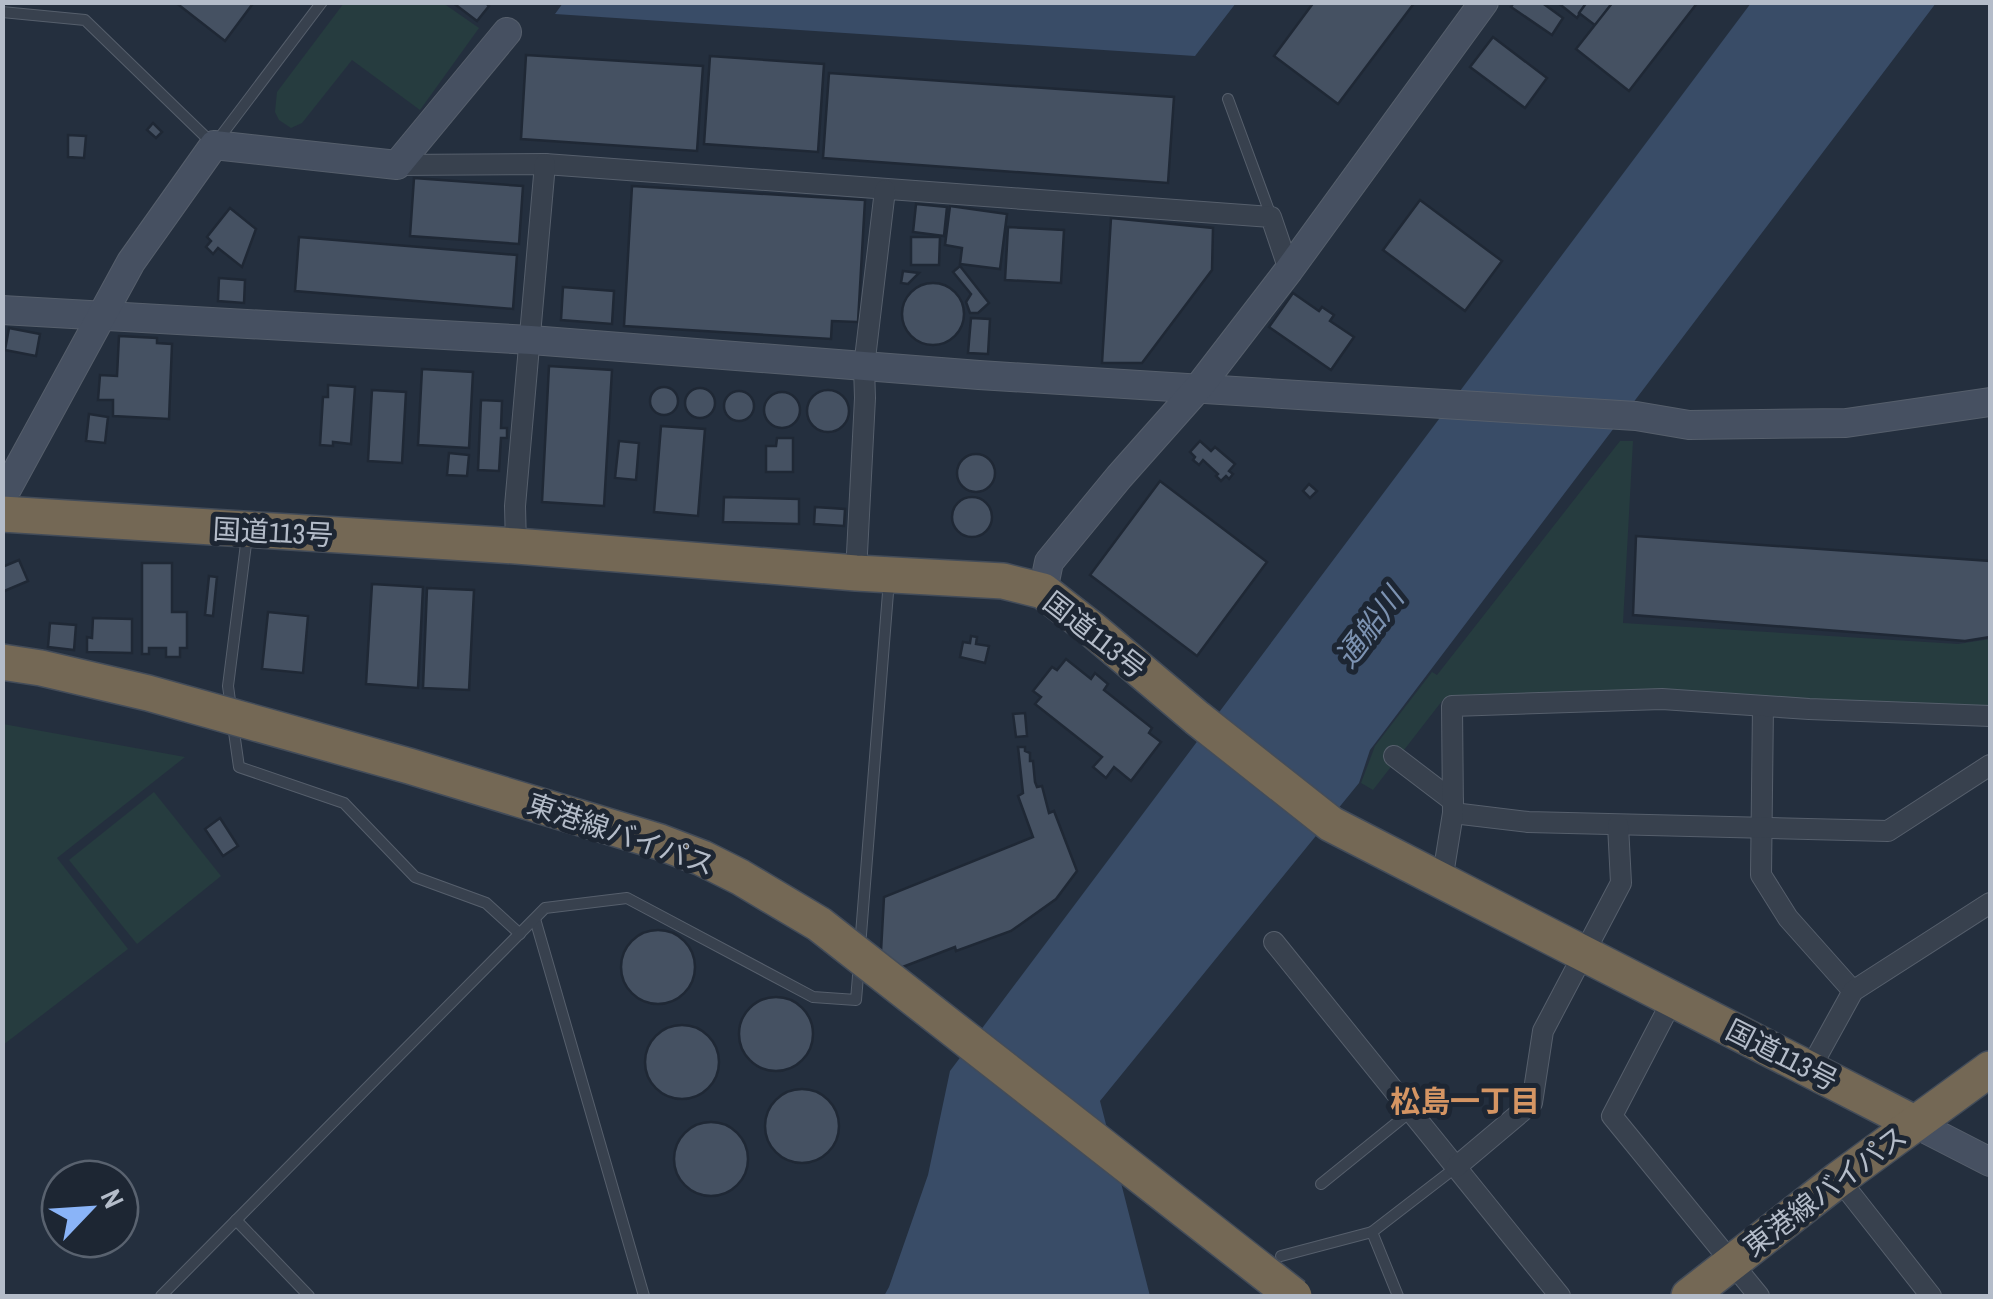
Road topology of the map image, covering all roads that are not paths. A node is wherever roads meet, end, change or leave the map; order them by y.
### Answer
1 (322, 2) edge
2 (1484, 2) edge
3 (2, 12) edge
4 (506, 32) dead end
5 (1228, 99) dead end
6 (214, 145) junction
7 (546, 164) junction
8 (397, 166) junction
9 (885, 190) junction
10 (1271, 217) junction
11 (1289, 270) junction
12 (2, 310) edge
13 (101, 316) junction
14 (531, 340) junction
15 (864, 367) junction
16 (1199, 387) junction
17 (1990, 402) edge
18 (2, 498) edge
19 (2, 514) edge
20 (247, 530) junction
21 (516, 546) junction
22 (873, 574) junction
23 (1044, 592) junction
24 (2, 662) edge
25 (2, 686) edge
26 (1763, 706) junction
27 (1990, 716) edge
28 (1394, 756) dead end
29 (1990, 766) edge
30 (1453, 807) junction
31 (1618, 825) junction
32 (1760, 829) junction
33 (1442, 881) junction
34 (1990, 903) edge
35 (534, 919) junction
36 (520, 934) junction
37 (1274, 942) dead end
38 (1584, 953) junction
39 (1853, 991) junction
40 (1672, 999) junction
41 (1990, 1069) edge
42 (1810, 1070) junction
43 (1410, 1112) junction
44 (1914, 1123) junction
45 (1990, 1162) edge
46 (1456, 1167) junction
47 (1839, 1179) junction
48 (1321, 1184) dead end
49 (236, 1220) junction
50 (1372, 1232) junction
51 (1282, 1256) dead end
52 (1732, 1262) junction
53 (161, 1296) edge
54 (309, 1296) edge
55 (644, 1296) edge
56 (1256, 1296) edge
57 (1294, 1296) edge
58 (1398, 1296) edge
59 (1560, 1296) edge
60 (1689, 1296) edge
61 (1759, 1296) edge
62 (1931, 1296) edge

1 - 6 lane
2 - 11 street
3 - 6 lane
4 - 8 street
5 - 10 lane
6 - 8 street
6 - 13 street
7 - 8 street
7 - 9 street
7 - 14 street
9 - 10 street
9 - 15 street
10 - 11 street
11 - 16 street
12 - 13 street
13 - 14 street
13 - 18 street
14 - 15 street
14 - 21 street
15 - 16 street
15 - 22 street
16 - 17 street
16 - 23 street
19 - 20 highway, 国道113号
20 - 21 highway, 国道113号
20 - 36 lane
21 - 22 highway, 国道113号
22 - 23 highway, 国道113号
22 - 35 lane
23 - 33 highway, 国道113号
24 - 57 highway, 東港線バイパス, bridge
25 - 56 highway, 東港線バイパス
26 - 27 street
26 - 30 street
26 - 32 street
28 - 30 street
29 - 32 street
30 - 31 street
30 - 33 street
31 - 32 street
31 - 38 street
32 - 39 street
33 - 38 highway, 国道113号
34 - 39 street
35 - 36 lane
35 - 55 lane
36 - 49 lane
37 - 43 street
38 - 40 highway, 国道113号
38 - 46 street
39 - 42 street
40 - 42 highway, 国道113号
40 - 52 street
41 - 44 highway
42 - 44 highway, 国道113号
43 - 46 street
43 - 48 lane
44 - 45 street
44 - 47 highway, 東港線バイパス
46 - 50 lane
46 - 59 street
47 - 52 highway, 東港線バイパス
47 - 62 street
49 - 53 lane
49 - 54 lane
50 - 51 lane
50 - 58 lane
52 - 60 highway, 東港線バイパス
52 - 61 street

